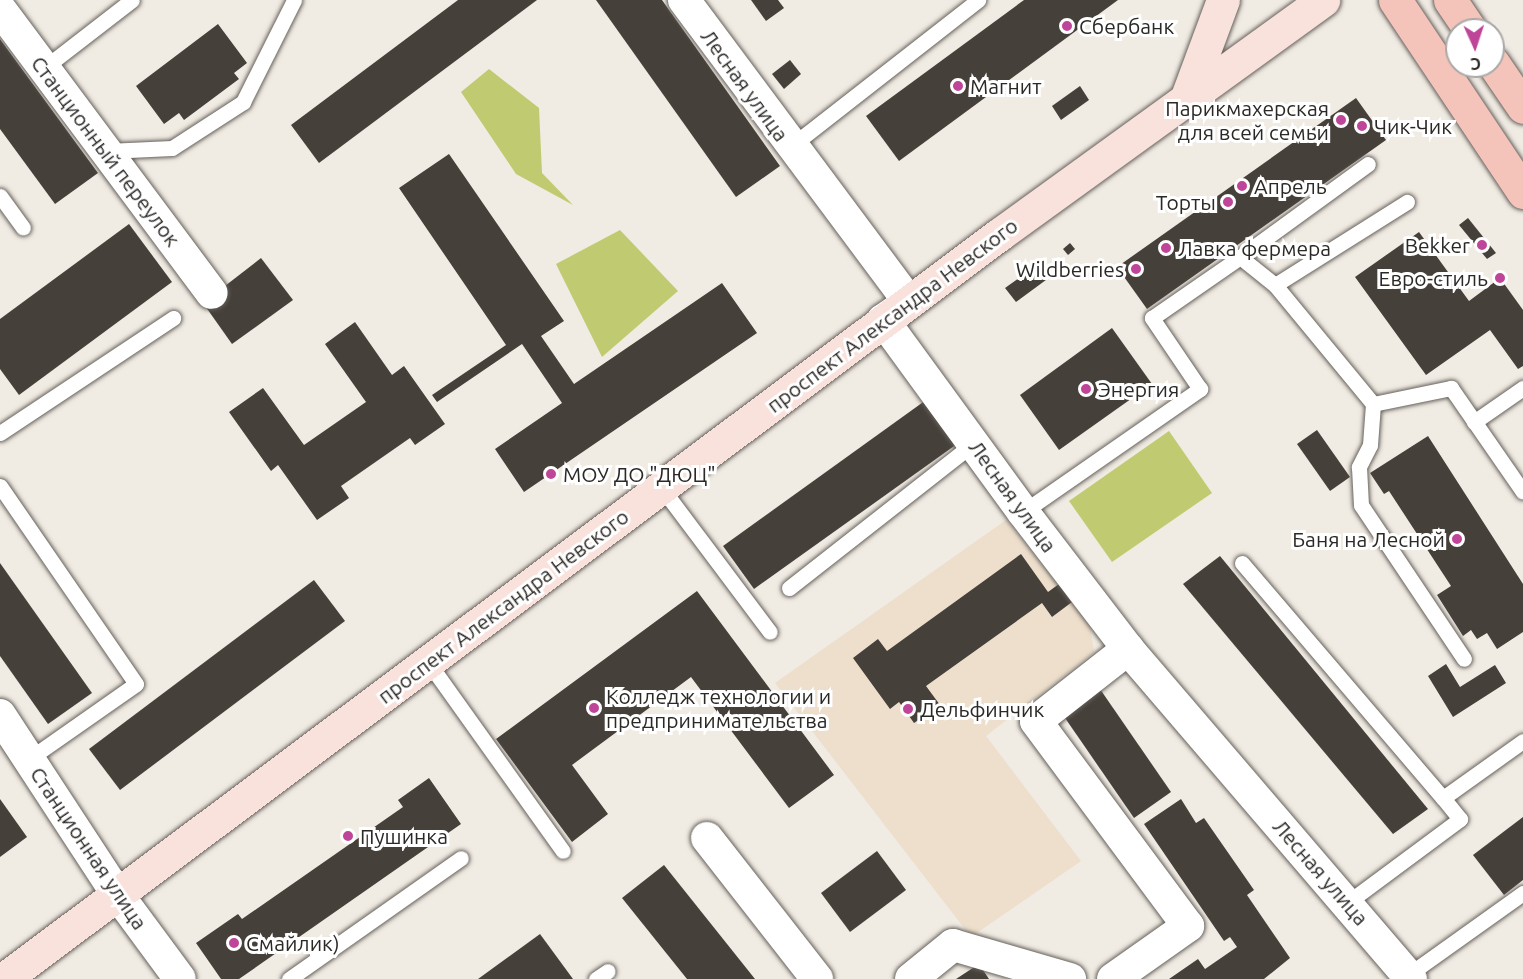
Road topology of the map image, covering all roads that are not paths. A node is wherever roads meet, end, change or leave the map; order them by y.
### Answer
1 (132, 0) edge
2 (294, 0) edge
3 (684, 0) edge
4 (978, 0) edge
5 (1223, 0) edge
6 (1323, 0) edge
7 (1395, 0) edge
8 (1450, 0) edge
9 (0, 9) edge
10 (1462, 18) edge
11 (44, 68) junction
12 (1503, 78) edge
13 (1188, 94) junction
14 (1523, 107) edge
15 (790, 147) junction
16 (106, 151) junction
17 (1368, 164) dead end
18 (1523, 192) edge
19 (0, 196) edge
20 (1407, 202) dead end
21 (23, 228) dead end
22 (1240, 257) junction
23 (1275, 285) junction
24 (212, 293) dead end
25 (896, 311) junction
26 (173, 318) dead end
27 (1523, 388) edge
28 (1373, 404) junction
29 (1474, 422) junction
30 (0, 433) edge
31 (974, 443) junction
32 (0, 486) edge
33 (661, 488) junction
34 (1523, 492) edge
35 (1023, 512) junction
36 (1242, 563) dead end
37 (789, 588) dead end
38 (770, 632) dead end
39 (1128, 649) junction
40 (1464, 659) dead end
41 (428, 662) junction
42 (0, 715) edge
43 (1523, 741) edge
44 (29, 759) junction
45 (1443, 798) junction
46 (706, 838) dead end
47 (563, 851) dead end
48 (460, 858) dead end
49 (1523, 893) edge
50 (118, 895) junction
51 (1347, 903) junction
52 (1410, 977) edge
53 (4, 979) edge
54 (180, 979) edge
55 (290, 979) edge
56 (817, 979) edge
57 (910, 979) edge
58 (1070, 979) edge
59 (1113, 979) edge

1 - 11 lane
2 - 16 lane
3 - 15 street, Лесная улица
4 - 15 lane
5 - 13 main road
6 - 13 main road, проспект Александра Невского
7 - 18 main road
8 - 10 main road
9 - 11 street, Станционный переулок
11 - 16 street, Станционный переулок
12 - 14 main road
13 - 25 main road, проспект Александра Невского
15 - 25 street, Лесная улица
16 - 24 street, Станционный переулок
17 - 22 lane
19 - 21 lane
20 - 23 lane
22 - 23 lane
22 - 35 lane
23 - 28 lane
25 - 31 street, Лесная улица
25 - 33 main road, проспект Александра Невского
26 - 30 lane
27 - 29 lane
28 - 29 lane
28 - 40 lane
29 - 34 lane
31 - 35 street, Лесная улица
31 - 37 lane
32 - 44 lane
33 - 38 lane
33 - 41 main road, проспект Александра Невского
35 - 39 street, Лесная улица
36 - 45 lane
39 - 51 street, Лесная улица
39 - 59 street
41 - 47 lane
41 - 50 main road, проспект Александра Невского
42 - 44 street, Станционная улица
43 - 45 lane
44 - 50 street, Станционная улица
45 - 51 lane
46 - 56 street
48 - 55 lane
49 - 52 lane
50 - 53 main road, проспект Александра Невского
50 - 54 street, Станционная улица
51 - 52 street, Лесная улица
57 - 58 street

